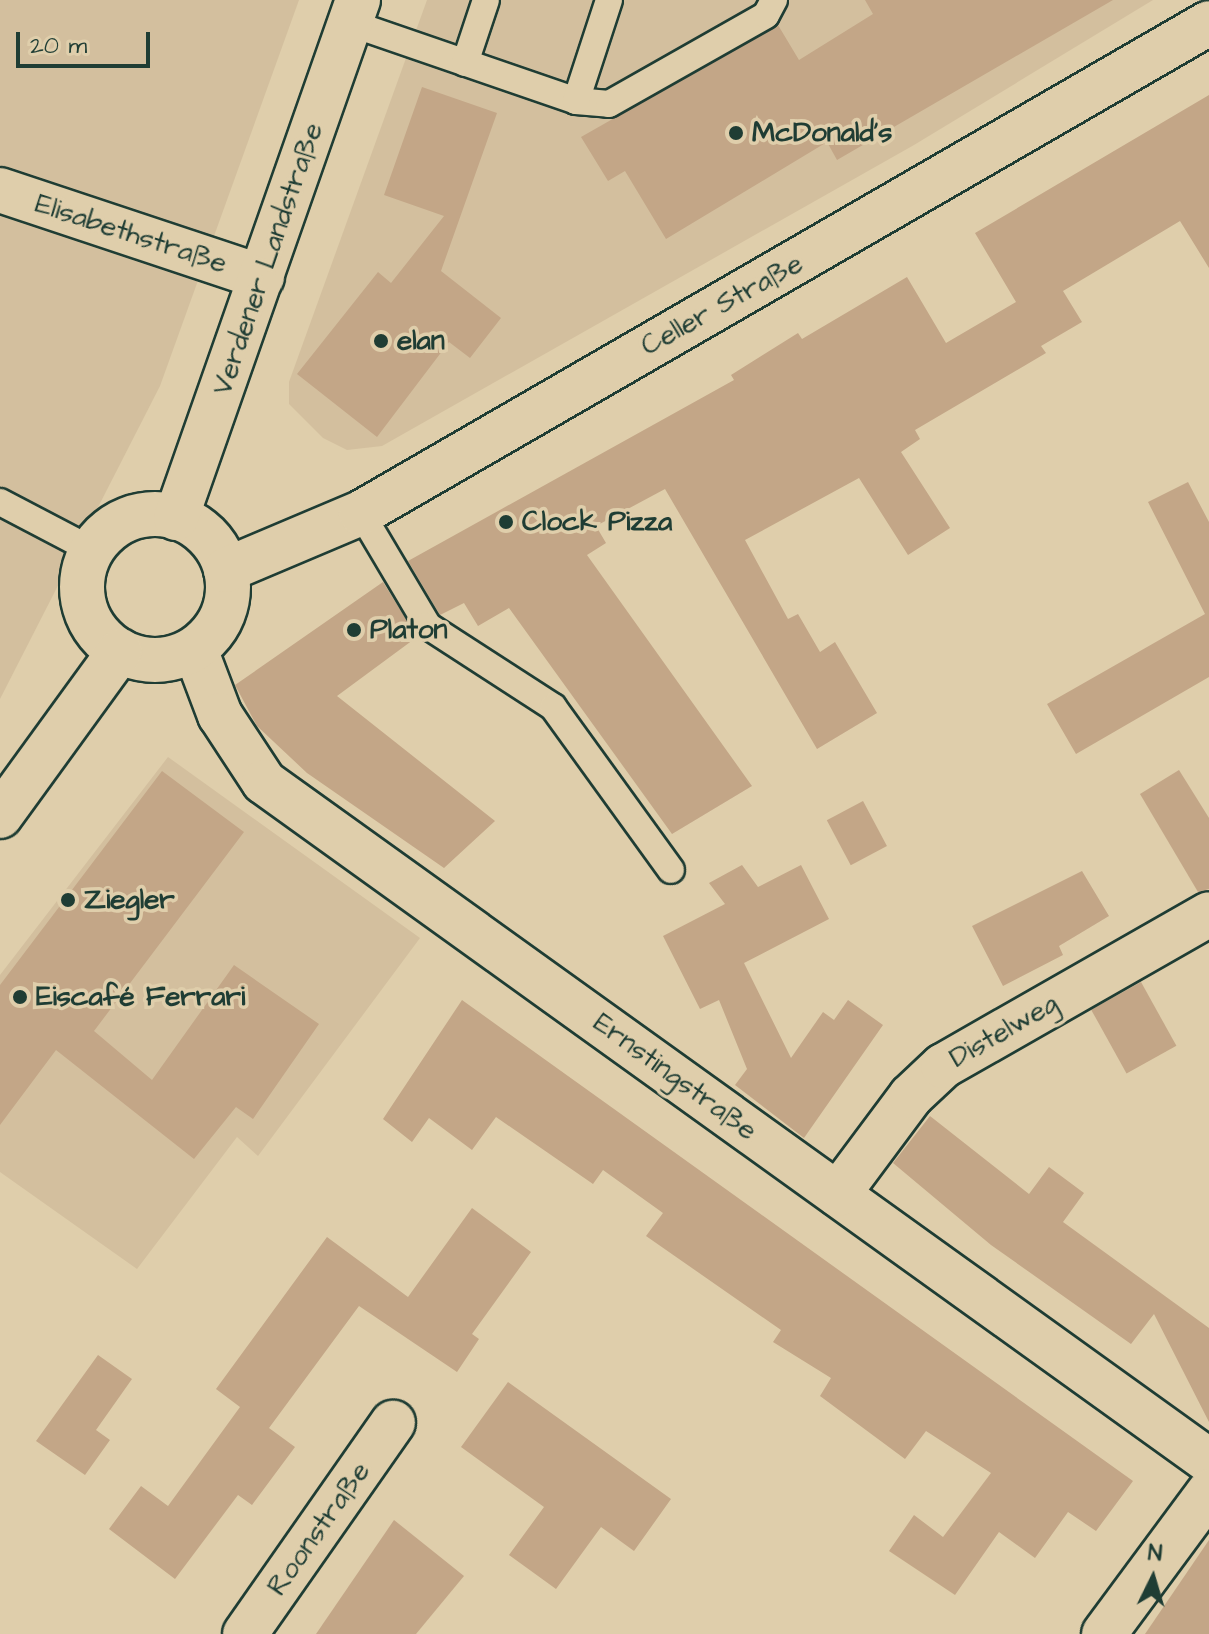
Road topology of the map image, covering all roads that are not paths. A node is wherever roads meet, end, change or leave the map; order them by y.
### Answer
1 (486, 0) edge
2 (609, 0) edge
3 (774, 0) edge
4 (354, 12) edge
5 (1209, 23) edge
6 (465, 63) junction
7 (576, 101) junction
8 (0, 190) edge
9 (262, 277) junction
10 (0, 502) edge
11 (361, 513) junction
12 (176, 518) junction
13 (92, 550) junction
14 (226, 570) junction
15 (195, 649) junction
16 (120, 651) junction
17 (0, 816) edge
18 (671, 870) dead end
19 (1209, 914) edge
20 (838, 1194) junction
21 (393, 1423) dead end
22 (1209, 1461) edge
23 (1209, 1492) edge
24 (245, 1634) edge
25 (1104, 1634) edge

1 - 6 lane
2 - 7 lane
3 - 7 lane
4 - 6 lane
4 - 9 street, Verdener Landstraße
5 - 11 street, Celler Straße
6 - 7 lane
8 - 9 street, Elisabethstraße
9 - 12 street, Verdener Landstraße
10 - 13 lane
11 - 14 street, Celler Straße
11 - 18 lane
12 - 13 street
12 - 14 street
13 - 16 street
14 - 15 street
15 - 16 street
15 - 20 street, Ernstingstraße
16 - 17 street
19 - 20 street, Distelweg
20 - 22 street, Ernstingstraße
21 - 24 street, Roonstraße
23 - 25 street

